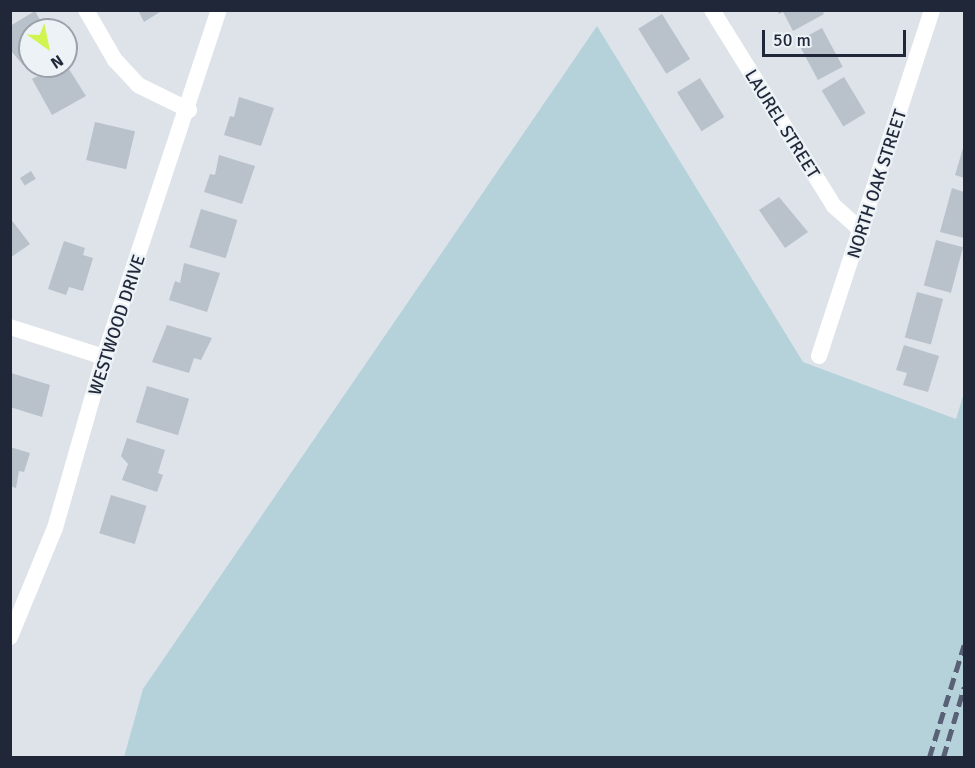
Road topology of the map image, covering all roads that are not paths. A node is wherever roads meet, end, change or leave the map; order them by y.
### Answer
1 (86, 10) edge
2 (219, 10) edge
3 (712, 10) edge
4 (932, 10) edge
5 (189, 110) junction
6 (862, 231) junction
7 (10, 327) edge
8 (819, 356) dead end
9 (104, 357) junction
10 (10, 638) edge

1 - 5 street
2 - 5 street, WESTWOOD DRIVE
3 - 6 street, LAUREL STREET
4 - 6 street, NORTH OAK STREET
5 - 9 street, WESTWOOD DRIVE
6 - 8 street, NORTH OAK STREET
7 - 9 street
9 - 10 street, WESTWOOD DRIVE

